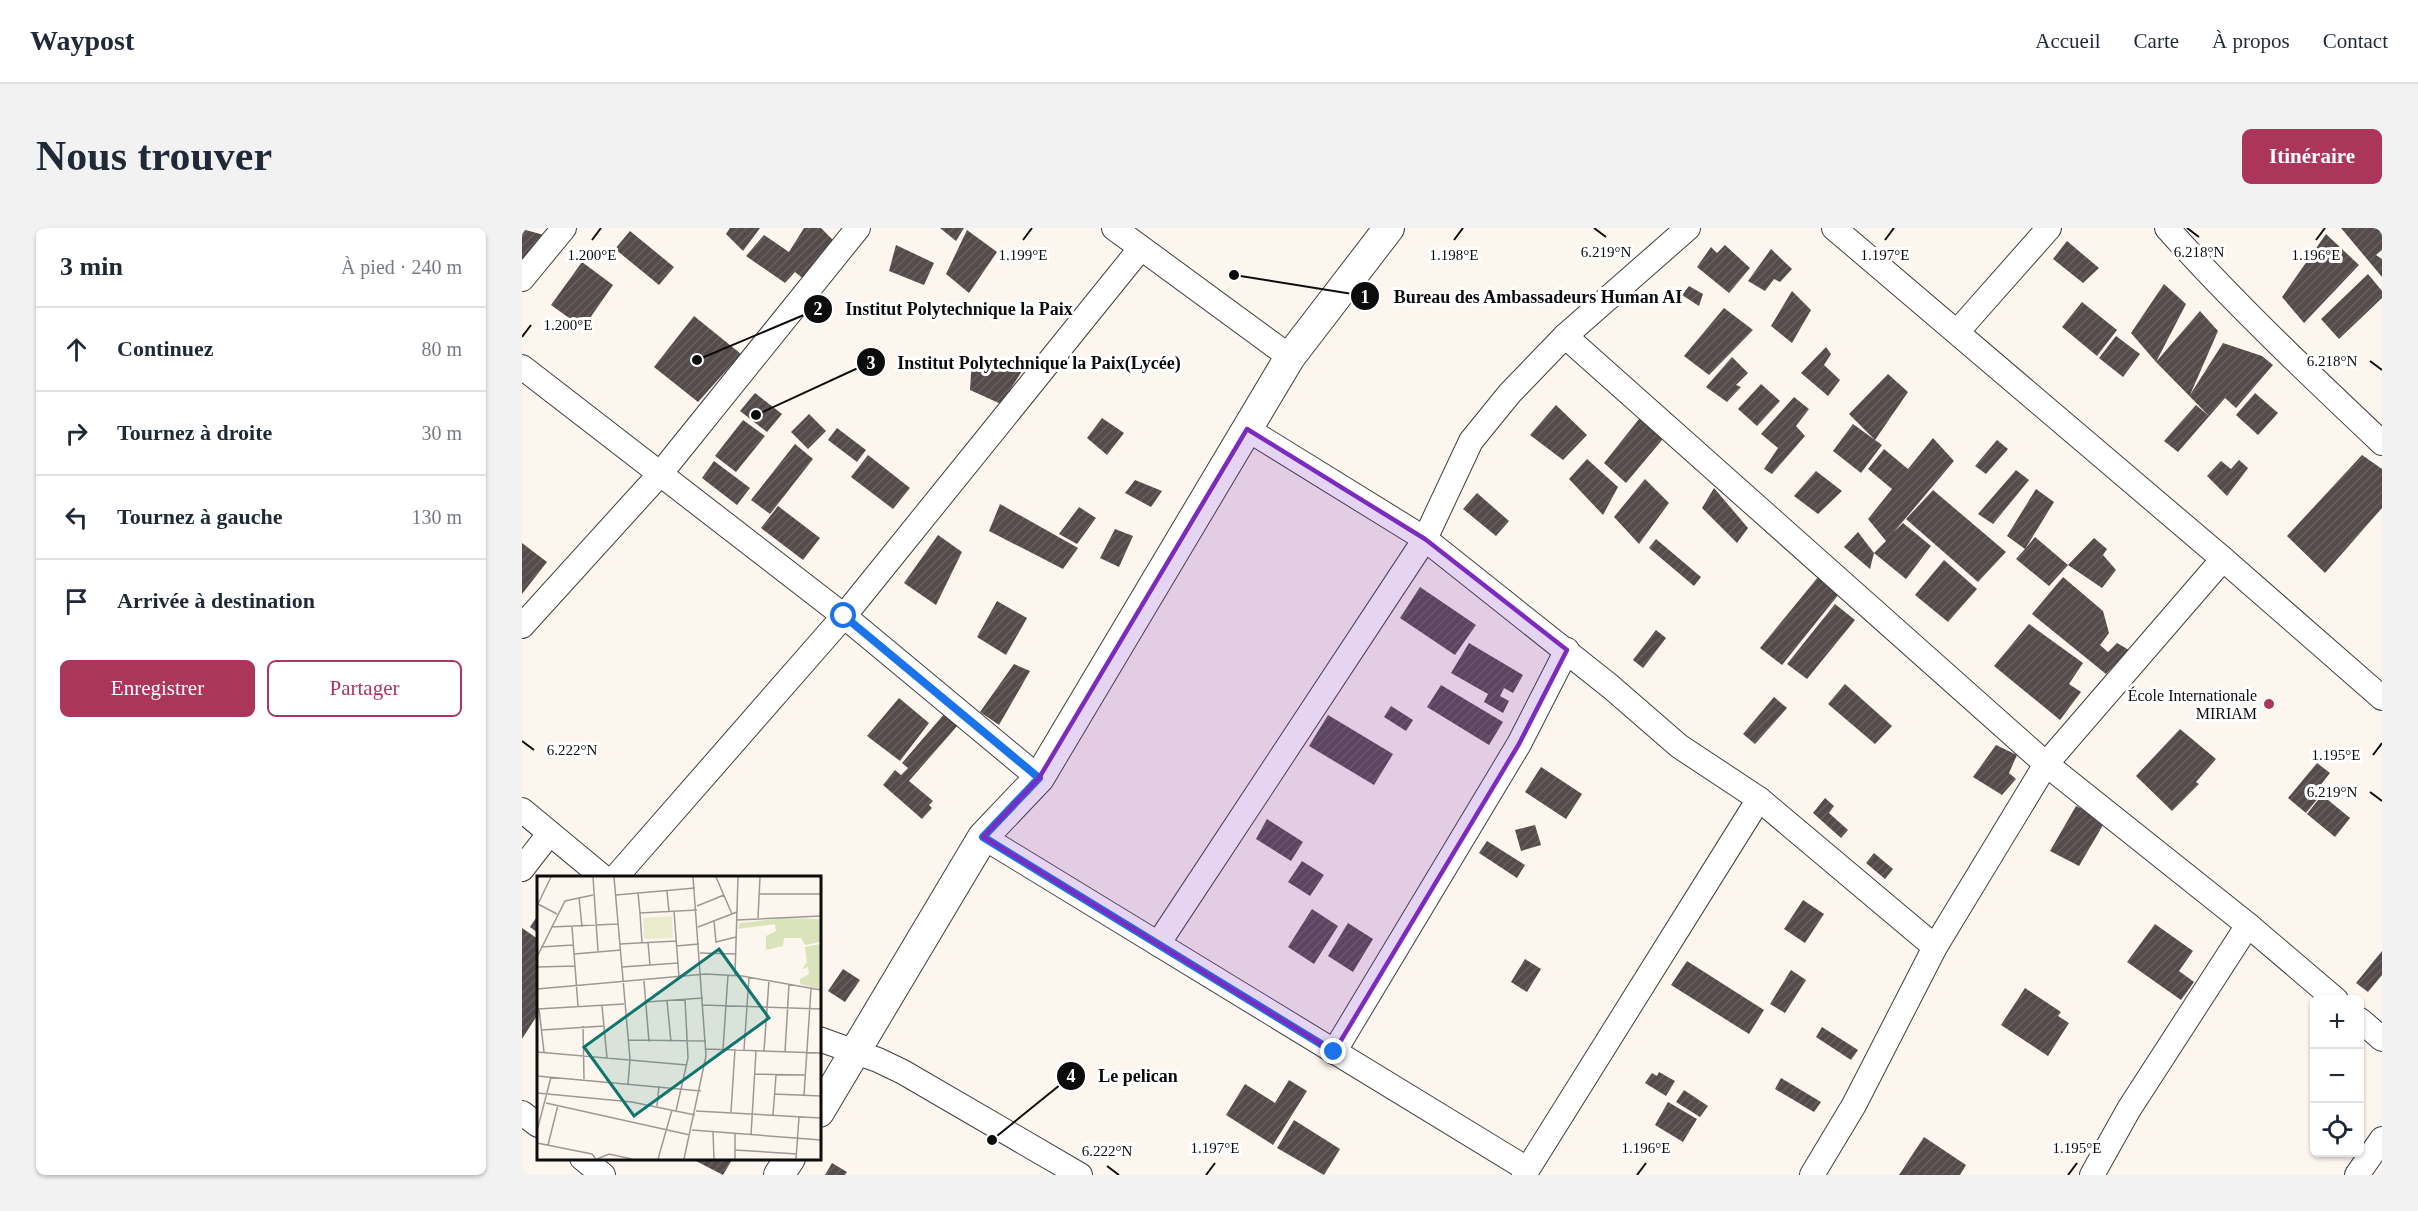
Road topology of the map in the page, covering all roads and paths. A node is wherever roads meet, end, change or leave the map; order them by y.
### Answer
1 (564, 228) edge
2 (858, 228) edge
3 (1114, 228) edge
4 (1389, 228) edge
5 (1688, 228) edge
6 (1834, 228) edge
7 (2049, 228) edge
8 (2167, 228) edge
9 (1140, 249) junction
10 (522, 279) edge
11 (1957, 332) junction
12 (1565, 336) junction
13 (1290, 357) junction
14 (522, 367) edge
15 (1247, 429) junction
16 (2382, 443) edge
17 (660, 474) junction
18 (1425, 539) junction
19 (2223, 559) junction
20 (844, 616) junction
21 (522, 626) edge
22 (1566, 650) junction
23 (2382, 698) edge
24 (2046, 764) junction
25 (1039, 778) junction
26 (1759, 799) junction
27 (522, 810) edge
28 (549, 834) junction
29 (983, 837) junction
30 (522, 869) edge
31 (602, 876) edge
32 (617, 876) edge
33 (2248, 925) junction
34 (1158, 944) junction
35 (1935, 947) junction
36 (2331, 995) edge
37 (2364, 1023) edge
38 (820, 1039) edge
39 (2382, 1039) edge
40 (1334, 1052) junction
41 (856, 1053) junction
42 (820, 1110) edge
43 (522, 1113) edge
44 (537, 1124) edge
45 (2382, 1138) edge
46 (584, 1160) edge
47 (789, 1160) edge
48 (1525, 1172) edge
49 (1074, 1174) edge
50 (603, 1175) edge
51 (780, 1175) edge
52 (1812, 1175) edge
53 (2092, 1175) edge
54 (2357, 1175) edge

1 - 10 street
2 - 17 street
3 - 9 street
4 - 13 street
5 - 12 street
6 - 11 street
7 - 11 street
8 - 16 street
9 - 13 street
9 - 20 street
11 - 19 street
12 - 18 street
12 - 24 street
13 - 15 street
14 - 17 street
15 - 18 street
15 - 25 street
17 - 20 street
17 - 21 street
18 - 22 street
18 - 34 street
19 - 23 street
19 - 24 street
20 - 25 street
20 - 32 street
22 - 26 street
22 - 40 street
24 - 33 street
24 - 35 street
25 - 29 street
26 - 35 street
26 - 48 street
27 - 28 street
28 - 30 street
28 - 31 street
29 - 34 street
29 - 41 street
33 - 36 street
33 - 53 street
34 - 40 street
35 - 52 street
37 - 39 street
38 - 41 street
40 - 48 street
41 - 42 street
41 - 49 street
43 - 44 street
45 - 54 street
46 - 50 street
47 - 51 street

